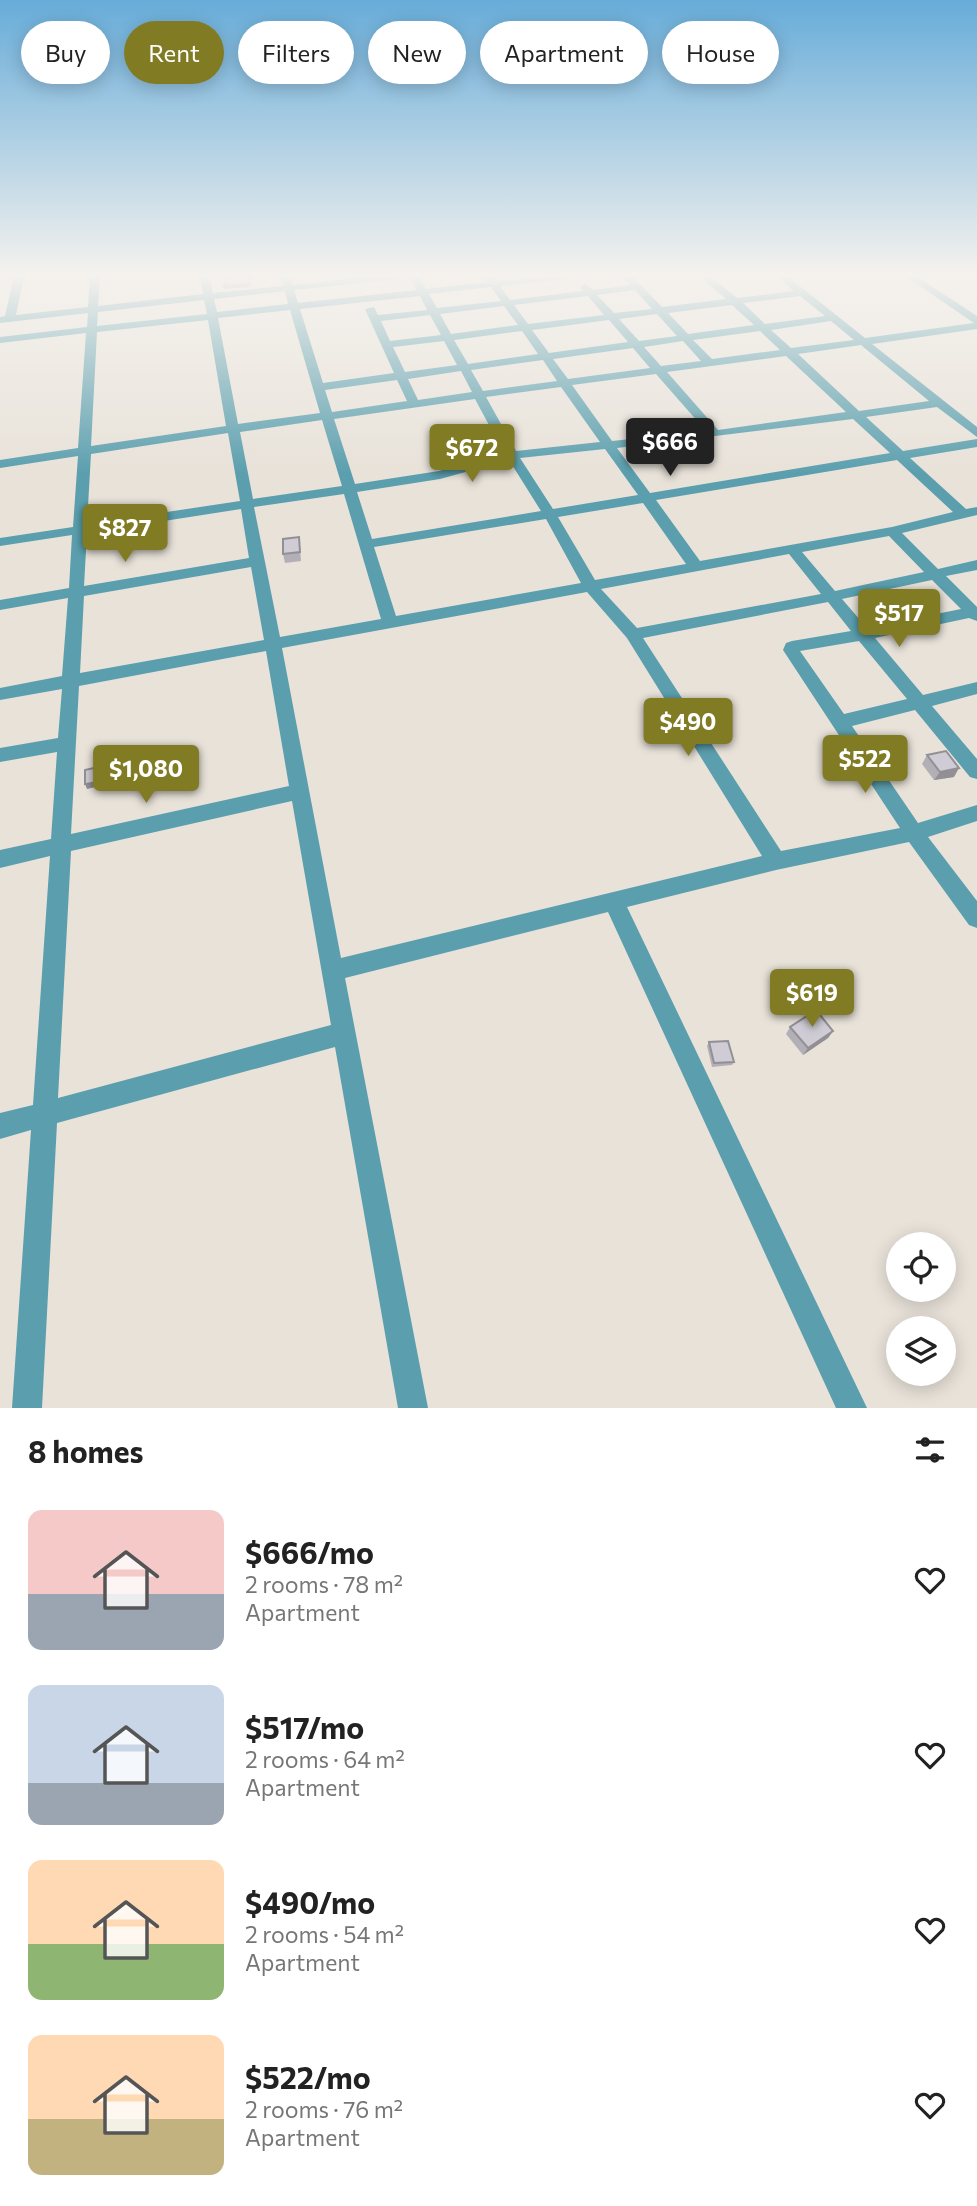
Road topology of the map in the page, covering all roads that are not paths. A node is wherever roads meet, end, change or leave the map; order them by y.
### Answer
1 (90, 342) edge
2 (217, 342) edge
3 (304, 342) edge
4 (385, 342) edge
5 (416, 342) edge
6 (451, 342) edge
7 (535, 342) edge
8 (633, 342) edge
9 (654, 342) edge
10 (689, 342) edge
11 (778, 342) edge
12 (863, 342) joint
13 (635, 344) junction
14 (386, 345) junction
15 (789, 352) junction
16 (546, 356) junction
17 (709, 363) junction
18 (466, 367) junction
19 (658, 370) junction
20 (401, 376) junction
21 (565, 383) junction
22 (319, 387) junction
23 (478, 395) junction
24 (940, 403) junction
25 (414, 404) junction
26 (855, 415) junction
27 (328, 416) junction
28 (232, 429) junction
29 (977, 433) edge
30 (715, 434) junction
31 (977, 443) edge
32 (611, 446) junction
33 (84, 451) junction
34 (512, 455) junction
35 (901, 456) junction
36 (0, 464) edge
37 (350, 489) junction
38 (650, 499) junction
39 (246, 505) junction
40 (970, 513) edge
41 (551, 516) junction
42 (81, 529) junction
43 (892, 531) junction
44 (0, 542) edge
45 (368, 544) junction
46 (792, 549) junction
47 (257, 561) junction
48 (977, 565) edge
49 (696, 567) junction
50 (934, 572) junction
51 (590, 586) junction
52 (75, 591) junction
53 (830, 597) junction
54 (0, 605) edge
55 (975, 614) edge
56 (390, 623) junction
57 (634, 634) junction
58 (863, 634) junction
59 (272, 644) junction
60 (70, 681) junction
61 (977, 688) edge
62 (0, 694) edge
63 (919, 702) junction
64 (841, 722) junction
65 (67, 743) junction
66 (0, 755) edge
67 (977, 772) edge
68 (300, 790) junction
69 (977, 813) edge
70 (914, 833) junction
71 (61, 845) junction
72 (0, 859) edge
73 (776, 860) junction
74 (614, 902) junction
75 (977, 918) edge
76 (334, 970) junction
77 (345, 1033) junction
78 (45, 1114) junction
79 (0, 1126) edge
80 (27, 1408) edge
81 (414, 1408) edge
82 (852, 1408) edge

1 - 33 street
2 - 28 street
3 - 22 street
4 - 14 street
5 - 14 street
6 - 18 street
7 - 16 street
8 - 13 street
9 - 13 street
10 - 17 street
11 - 15 street
12 - 15 street
12 - 24 street
13 - 16 street
13 - 19 street
14 - 20 street
15 - 17 street
15 - 26 street
16 - 18 street
16 - 21 street
17 - 19 street
18 - 20 street
18 - 23 street
19 - 21 street
19 - 30 street
20 - 22 street
20 - 25 street
21 - 23 street
21 - 32 street
22 - 27 street
23 - 25 street
23 - 34 street
24 - 26 street
24 - 29 street
25 - 27 street
26 - 30 street
26 - 35 street
27 - 28 street
27 - 37 street
28 - 33 street
28 - 39 street
30 - 32 street
31 - 35 street
32 - 34 street
32 - 38 street
33 - 36 street
33 - 42 street
34 - 37 street
34 - 41 street
35 - 38 street
35 - 40 street
37 - 39 street
37 - 45 street
38 - 41 street
38 - 49 street
39 - 42 street
39 - 47 street
40 - 43 street
41 - 45 street
41 - 51 street
42 - 44 street
42 - 52 street
43 - 46 street
43 - 50 street
45 - 56 street
46 - 49 street
46 - 53 street
47 - 52 street
47 - 59 street
48 - 50 street
49 - 51 street
50 - 53 street
50 - 55 street
51 - 56 street
51 - 57 street
52 - 54 street
52 - 60 street
53 - 57 street
53 - 58 street
55 - 58 street
56 - 59 street
57 - 73 street
58 - 63 street
58 - 64 street
59 - 60 street
59 - 68 street
60 - 62 street
60 - 65 street
61 - 63 street
63 - 64 street
63 - 67 street
64 - 70 street
65 - 66 street
65 - 71 street
68 - 71 street
68 - 76 street
69 - 70 street
70 - 73 street
70 - 75 street
71 - 72 street
71 - 78 street
73 - 74 street
74 - 76 street
74 - 82 street
76 - 77 street
77 - 78 street
77 - 81 street
78 - 79 street
78 - 80 street

